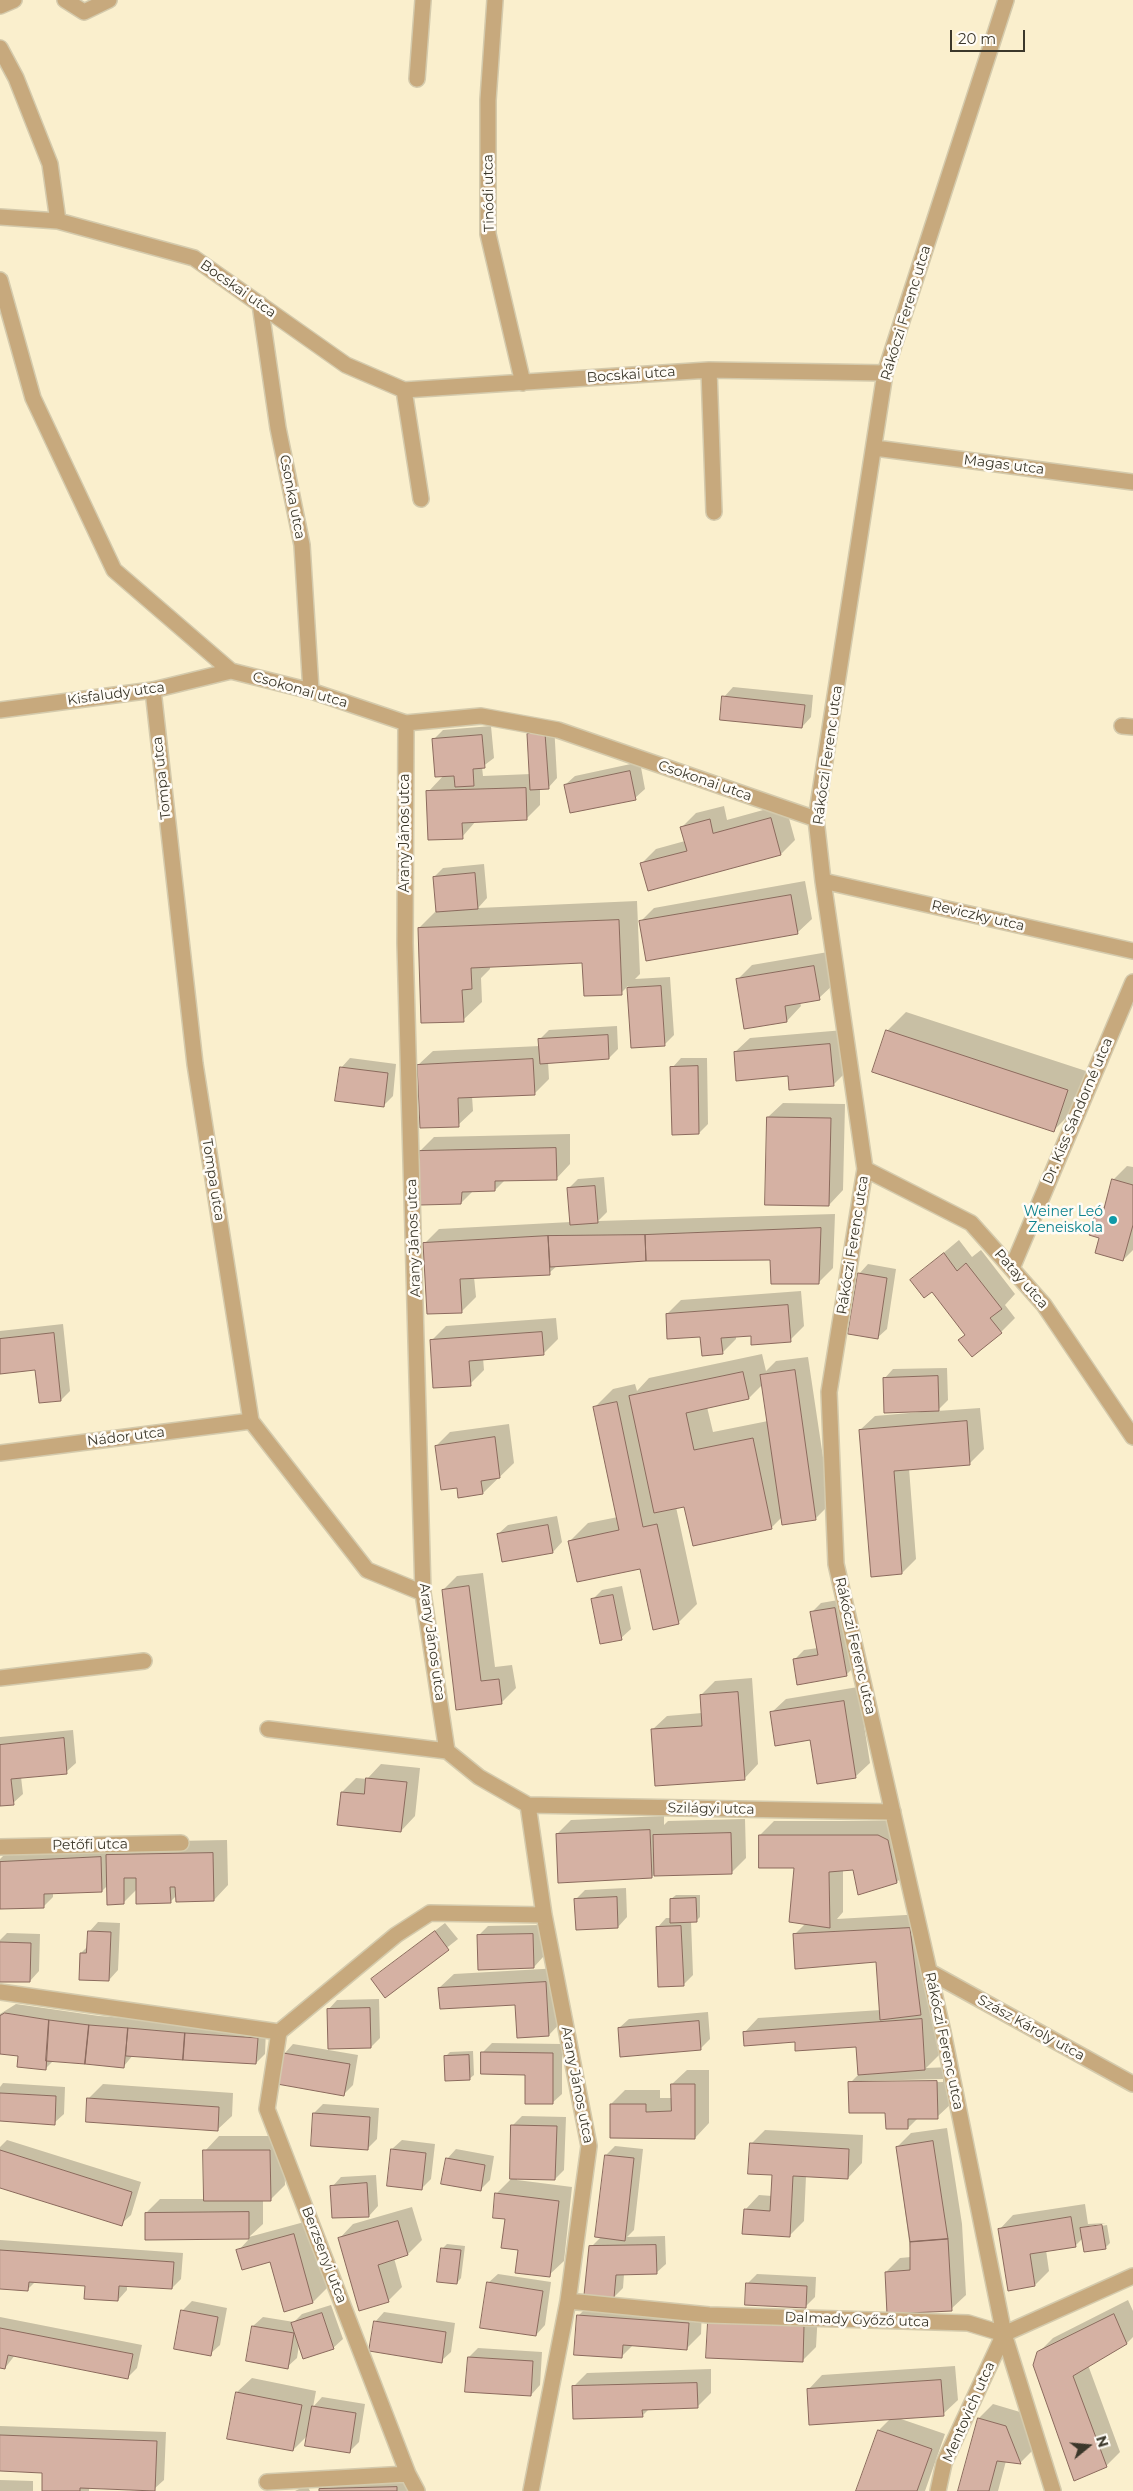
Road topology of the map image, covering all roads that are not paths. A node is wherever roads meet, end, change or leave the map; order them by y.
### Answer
1 (14, 0) edge
2 (65, 0) edge
3 (110, 0) edge
4 (423, 0) edge
5 (495, 0) edge
6 (1006, 0) edge
7 (0, 6) edge
8 (0, 48) edge
9 (417, 79) dead end
10 (0, 218) edge
11 (58, 221) junction
12 (0, 280) edge
13 (260, 304) junction
14 (709, 370) junction
15 (885, 372) junction
16 (523, 383) junction
17 (404, 390) junction
18 (874, 448) junction
19 (1133, 482) edge
20 (421, 500) dead end
21 (714, 512) dead end
22 (231, 670) junction
23 (152, 690) junction
24 (311, 691) junction
25 (0, 710) edge
26 (406, 723) junction
27 (816, 819) junction
28 (823, 881) junction
29 (1133, 952) edge
30 (1133, 982) edge
31 (865, 1168) junction
32 (1012, 1268) junction
33 (251, 1420) junction
34 (1133, 1437) edge
35 (0, 1453) edge
36 (423, 1593) junction
37 (144, 1660) dead end
38 (0, 1678) edge
39 (268, 1729) dead end
40 (447, 1751) junction
41 (528, 1805) junction
42 (893, 1812) junction
43 (181, 1844) dead end
44 (0, 1847) edge
45 (544, 1915) junction
46 (930, 1972) junction
47 (0, 1992) edge
48 (279, 2032) junction
49 (1133, 2084) edge
50 (1133, 2276) edge
51 (568, 2301) junction
52 (1004, 2334) junction
53 (408, 2474) junction
54 (267, 2482) dead end
55 (417, 2491) edge
56 (531, 2491) edge
57 (938, 2491) edge
58 (1053, 2491) edge

1 - 7 street
2 - 3 street
4 - 9 street
5 - 16 street, Tinódi utca
6 - 15 street, Rákóczi Ferenc utca
8 - 11 street
10 - 11 street, Bocskai utca
11 - 13 street, Bocskai utca
12 - 22 street, Csokonai utca
13 - 17 street, Bocskai utca
13 - 24 street, Csonka utca
14 - 15 street, Bocskai utca
14 - 16 street, Bocskai utca
14 - 21 street
15 - 18 street, Rákóczi Ferenc utca
16 - 17 street, Bocskai utca
17 - 20 street
18 - 19 street, Magas utca
18 - 27 street, Rákóczi Ferenc utca
22 - 23 street, Kisfaludy utca
22 - 24 street, Csokonai utca
23 - 25 street, Kisfaludy utca
23 - 33 street, Tompa utca
24 - 26 street, Csokonai utca
26 - 27 street, Csokonai utca
26 - 36 street, Arany János utca
27 - 28 street, Rákóczi Ferenc utca
28 - 29 street, Reviczky utca
28 - 31 street, Rákóczi Ferenc utca
30 - 32 street, Dr. Kiss Sándorné utca
31 - 32 street, Patay utca
31 - 42 street, Rákóczi Ferenc utca
32 - 34 street, Patay utca
33 - 35 street, Nádor utca
33 - 36 street, Tompa utca
36 - 40 street, Arany János utca
37 - 38 street
39 - 40 street
40 - 41 street
41 - 42 street, Szilágyi utca
41 - 45 street, Arany János utca
42 - 46 street, Rákóczi Ferenc utca
43 - 44 street, Petőfi utca
45 - 48 street
45 - 51 street, Arany János utca
46 - 49 street, Szász Károly utca
46 - 52 street, Rákóczi Ferenc utca
47 - 48 street
48 - 53 street, Berzsenyi utca
50 - 52 street
51 - 52 street, Dalmady Győző utca
51 - 56 street, Arany János utca
52 - 57 street, Mentovich utca
52 - 58 street, Rákóczi Ferenc utca
53 - 54 street
53 - 55 street, Berzsenyi utca

